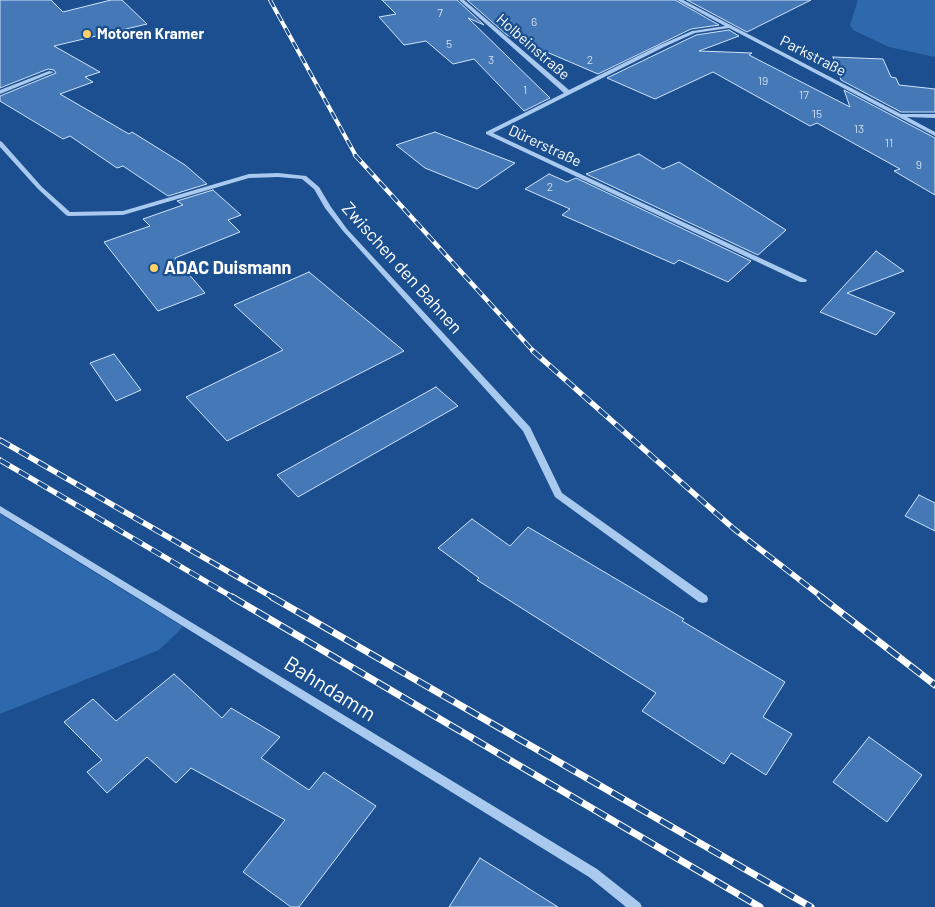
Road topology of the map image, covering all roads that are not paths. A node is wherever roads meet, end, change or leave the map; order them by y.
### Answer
1 (461, 0) edge
2 (679, 0) edge
3 (728, 27) junction
4 (51, 72) dead end
5 (0, 92) edge
6 (567, 92) junction
7 (899, 115) junction
8 (935, 116) edge
9 (935, 134) edge
10 (0, 143) edge
11 (803, 280) dead end
12 (0, 509) edge
13 (703, 599) dead end
14 (636, 907) edge

1 - 6 street, Holbeinstraße
2 - 3 street, Parkstraße
3 - 6 street, Dürerstraße
3 - 7 street, Parkstraße
4 - 5 street
6 - 11 street, Dürerstraße
7 - 8 street
7 - 9 street, Parkstraße
10 - 13 street, Zwischen den Bahnen
12 - 14 street, Bahndamm

